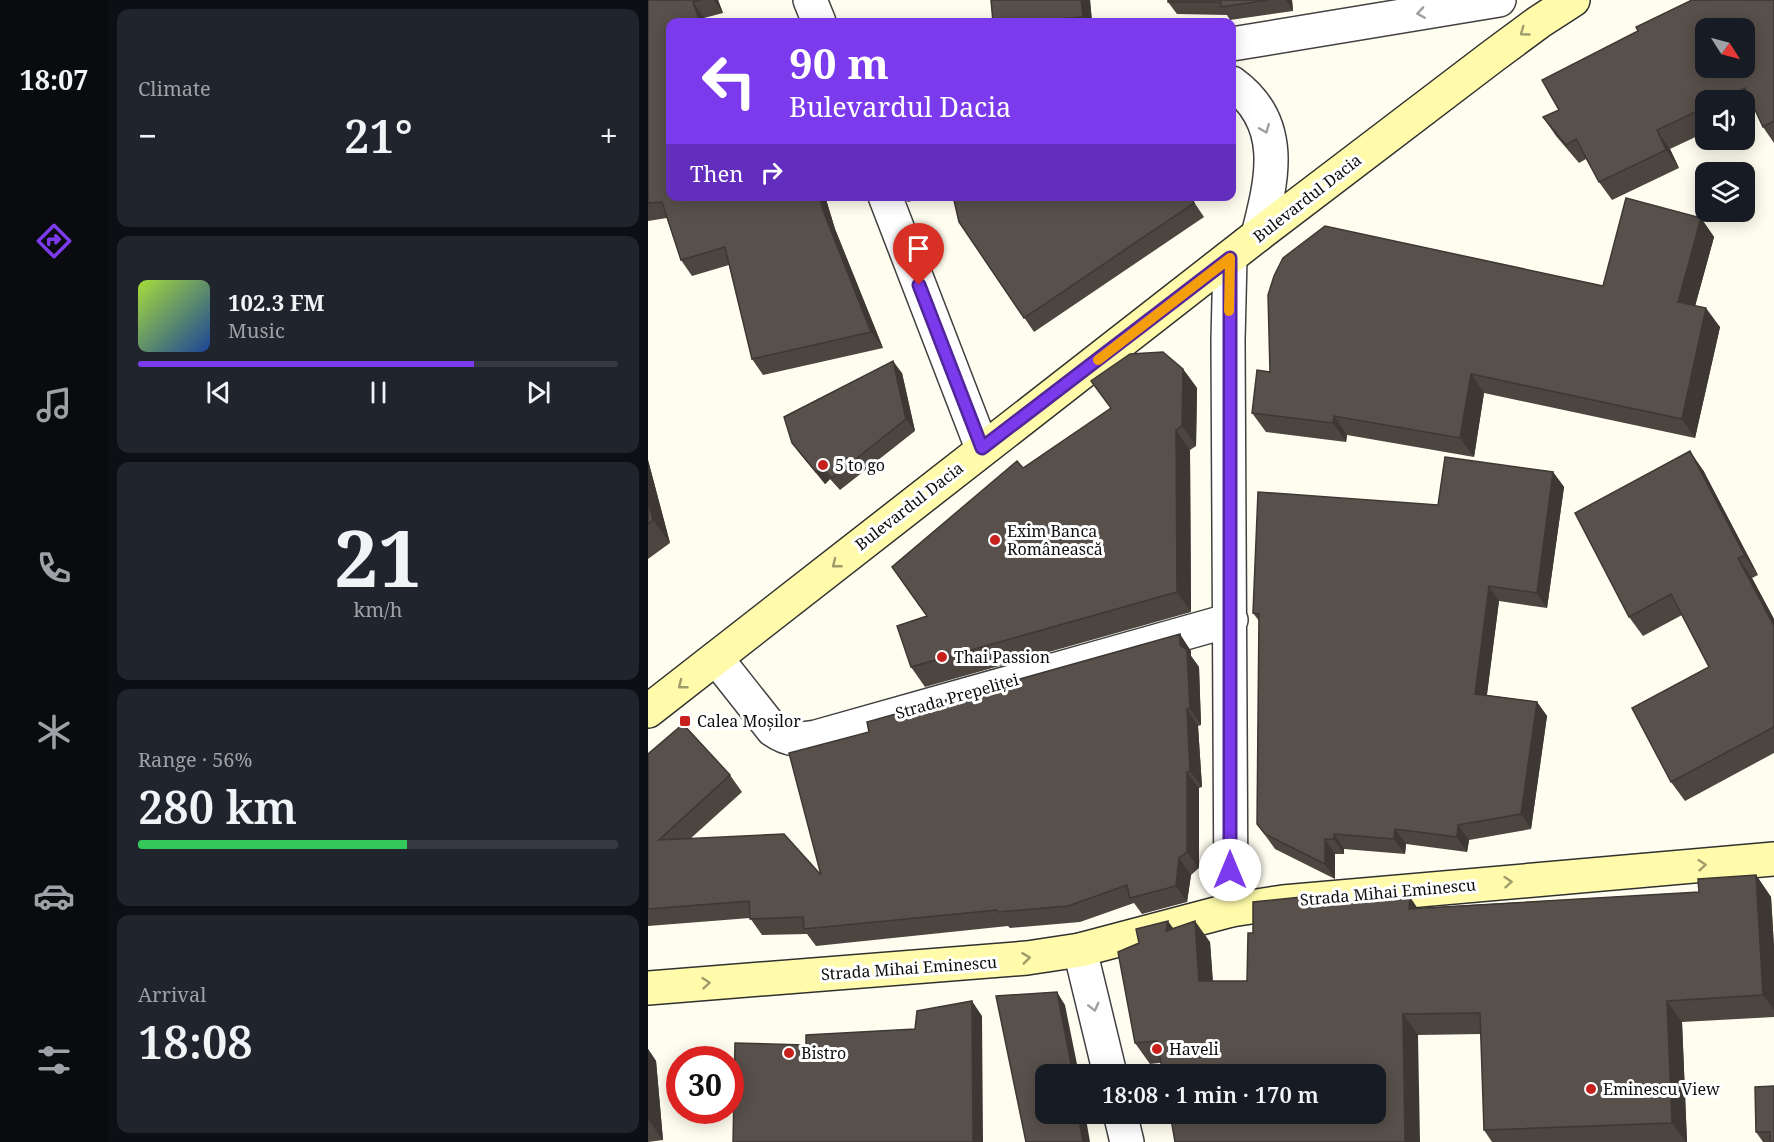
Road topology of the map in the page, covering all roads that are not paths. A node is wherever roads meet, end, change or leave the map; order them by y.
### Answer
1 (810, 0) edge
2 (1499, 0) edge
3 (1573, 0) edge
4 (817, 18) edge
5 (1236, 43) edge
6 (1236, 86) edge
7 (887, 201) edge
8 (1258, 235) junction
9 (1230, 258) junction
10 (982, 448) junction
11 (1231, 620) junction
12 (716, 658) junction
13 (648, 711) edge
14 (1774, 859) edge
15 (1230, 910) junction
16 (1080, 950) junction
17 (648, 988) edge
18 (1108, 1064) edge
19 (1123, 1124) edge
20 (1127, 1142) edge

1 - 4 street
2 -> 5 street
3 -> 8 main road, Bulevardul Dacia
6 -> 8 street
7 - 10 street
8 - 9 main road, Bulevardul Dacia
9 - 10 main road, Bulevardul Dacia
9 - 11 street
10 -> 12 main road, Bulevardul Dacia
11 - 12 street, Strada Prepeliței
11 - 15 street
12 -> 13 main road, Bulevardul Dacia
15 -> 14 main road, Strada Mihai Eminescu
15 - 16 main road, Strada Mihai Eminescu
17 -> 16 main road, Strada Mihai Eminescu
16 -> 18 street
19 - 20 street

